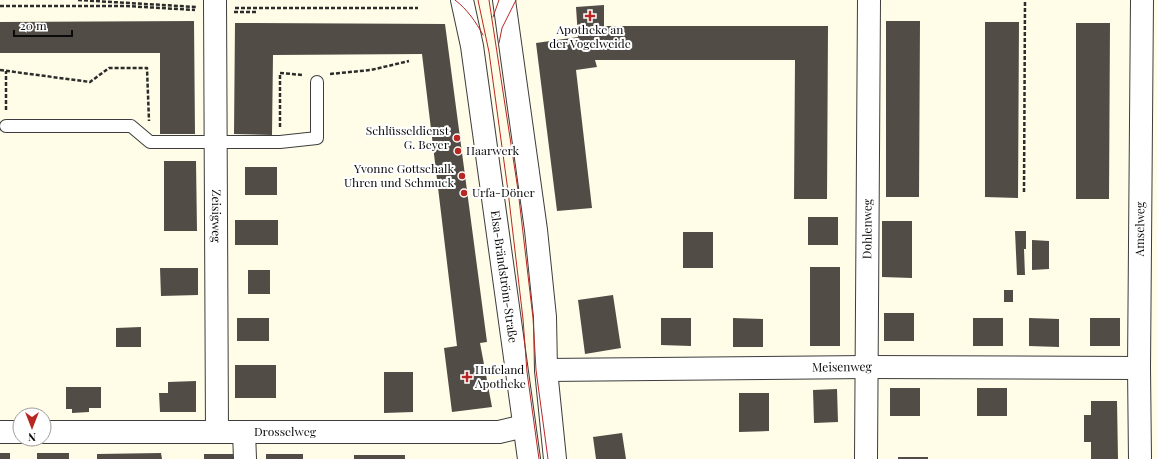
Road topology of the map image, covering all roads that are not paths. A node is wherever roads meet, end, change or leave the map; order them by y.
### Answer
1 (462, 0) edge
2 (504, 0) edge
3 (869, 0) edge
4 (1142, 0) edge
5 (216, 7) edge
6 (317, 82) dead end
7 (6, 126) road end
8 (217, 142) junction
9 (868, 367) junction
10 (1139, 368) junction
11 (546, 370) junction
12 (524, 426) junction
13 (0, 432) edge
14 (12, 432) edge
15 (52, 432) edge
16 (217, 432) junction
17 (244, 432) junction
18 (245, 459) edge
19 (529, 459) edge
20 (555, 459) edge
21 (866, 459) edge
22 (1140, 459) edge

1 - 12 street, Elsa-Brändström-Straße
2 - 11 street
3 - 9 street, Dohlenweg
4 - 10 street, Amselweg
5 - 8 street, Zeisigweg
6 - 8 lane
7 - 8 lane
8 - 16 street, Zeisigweg
9 - 10 street, Meisenweg
9 - 11 street, Meisenweg
9 - 21 street, Dohlenweg
10 - 22 street, Amselweg
11 - 20 street
12 - 17 street, Drosselweg
12 - 19 street, Elsa-Brändström-Straße
13 - 14 street
15 - 16 street, Drosselweg
16 - 17 street, Drosselweg
17 - 18 street

